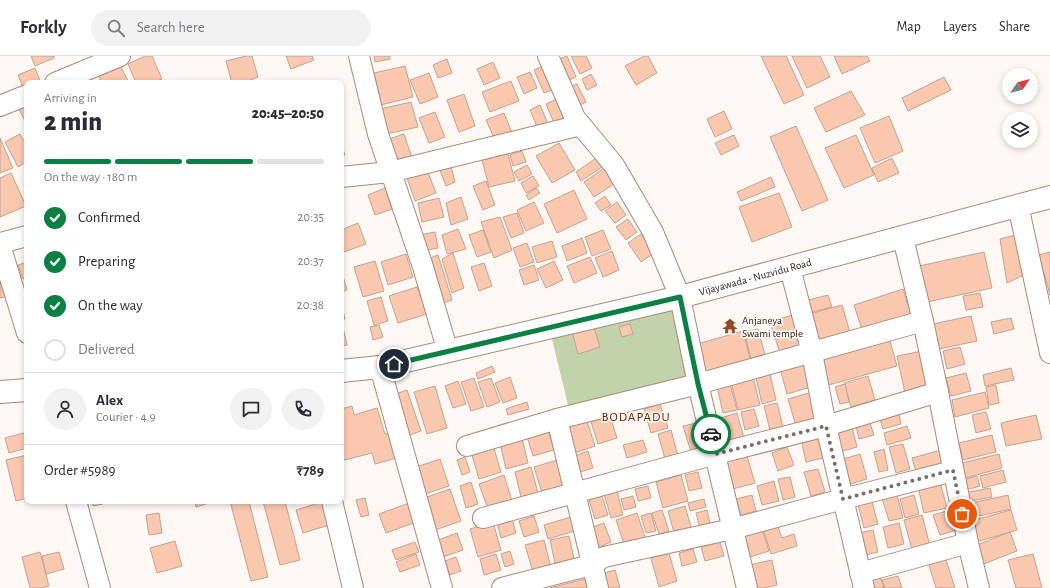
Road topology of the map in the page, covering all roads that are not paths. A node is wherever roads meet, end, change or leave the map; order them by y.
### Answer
1 (120, 56) edge
2 (359, 56) edge
3 (548, 56) edge
4 (62, 80) edge
5 (24, 96) edge
6 (0, 106) edge
7 (581, 125) junction
8 (390, 172) junction
9 (344, 177) edge
10 (1050, 197) edge
11 (1018, 205) junction
12 (24, 237) edge
13 (903, 238) junction
14 (0, 244) edge
15 (790, 268) junction
16 (680, 297) junction
17 (923, 321) junction
18 (24, 322) edge
19 (448, 352) junction
20 (812, 353) junction
21 (1050, 353) edge
22 (380, 367) junction
23 (344, 371) edge
24 (698, 384) junction
25 (24, 390) edge
26 (0, 392) edge
27 (938, 392) junction
28 (557, 419) junction
29 (826, 426) junction
30 (467, 446) dead end
31 (716, 454) junction
32 (953, 470) junction
33 (576, 493) junction
34 (843, 499) junction
35 (77, 504) edge
36 (333, 504) edge
37 (483, 518) dead end
38 (732, 529) junction
39 (968, 543) junction
40 (591, 564) junction
41 (862, 580) edge
42 (100, 588) edge
43 (353, 588) edge
44 (442, 588) edge
45 (502, 588) edge
46 (598, 588) edge
47 (747, 588) edge
48 (978, 588) edge

1 - 4 street
2 - 8 street
3 - 7 street
5 - 6 street
7 - 8 street
7 - 16 street
8 - 9 street
8 - 19 street
10 - 11 street, Vijayawada - Nuzvidu Road
11 - 13 street, Vijayawada - Nuzvidu Road
11 - 21 street
12 - 14 street
13 - 15 street, Vijayawada - Nuzvidu Road
13 - 17 street
14 - 18 street
15 - 16 street, Vijayawada - Nuzvidu Road
15 - 20 street
16 - 19 street, Vijayawada - Nuzvidu Road
16 - 24 street
17 - 20 street
17 - 27 street
19 - 22 street, Vijayawada - Nuzvidu Road
20 - 24 street
20 - 29 street
22 - 23 street, Vijayawada - Nuzvidu Road
22 - 44 street
24 - 28 street
24 - 31 street
25 - 26 street
27 - 29 street
27 - 32 street
28 - 30 street
28 - 33 street
29 - 31 street
29 - 34 street
31 - 33 street
31 - 38 street
32 - 34 street
32 - 39 street
33 - 37 street
33 - 40 street
34 - 38 street
34 - 41 street
35 - 42 street
36 - 43 street
38 - 40 street
38 - 47 street
39 - 41 street
39 - 48 street
40 - 45 street
40 - 46 street

